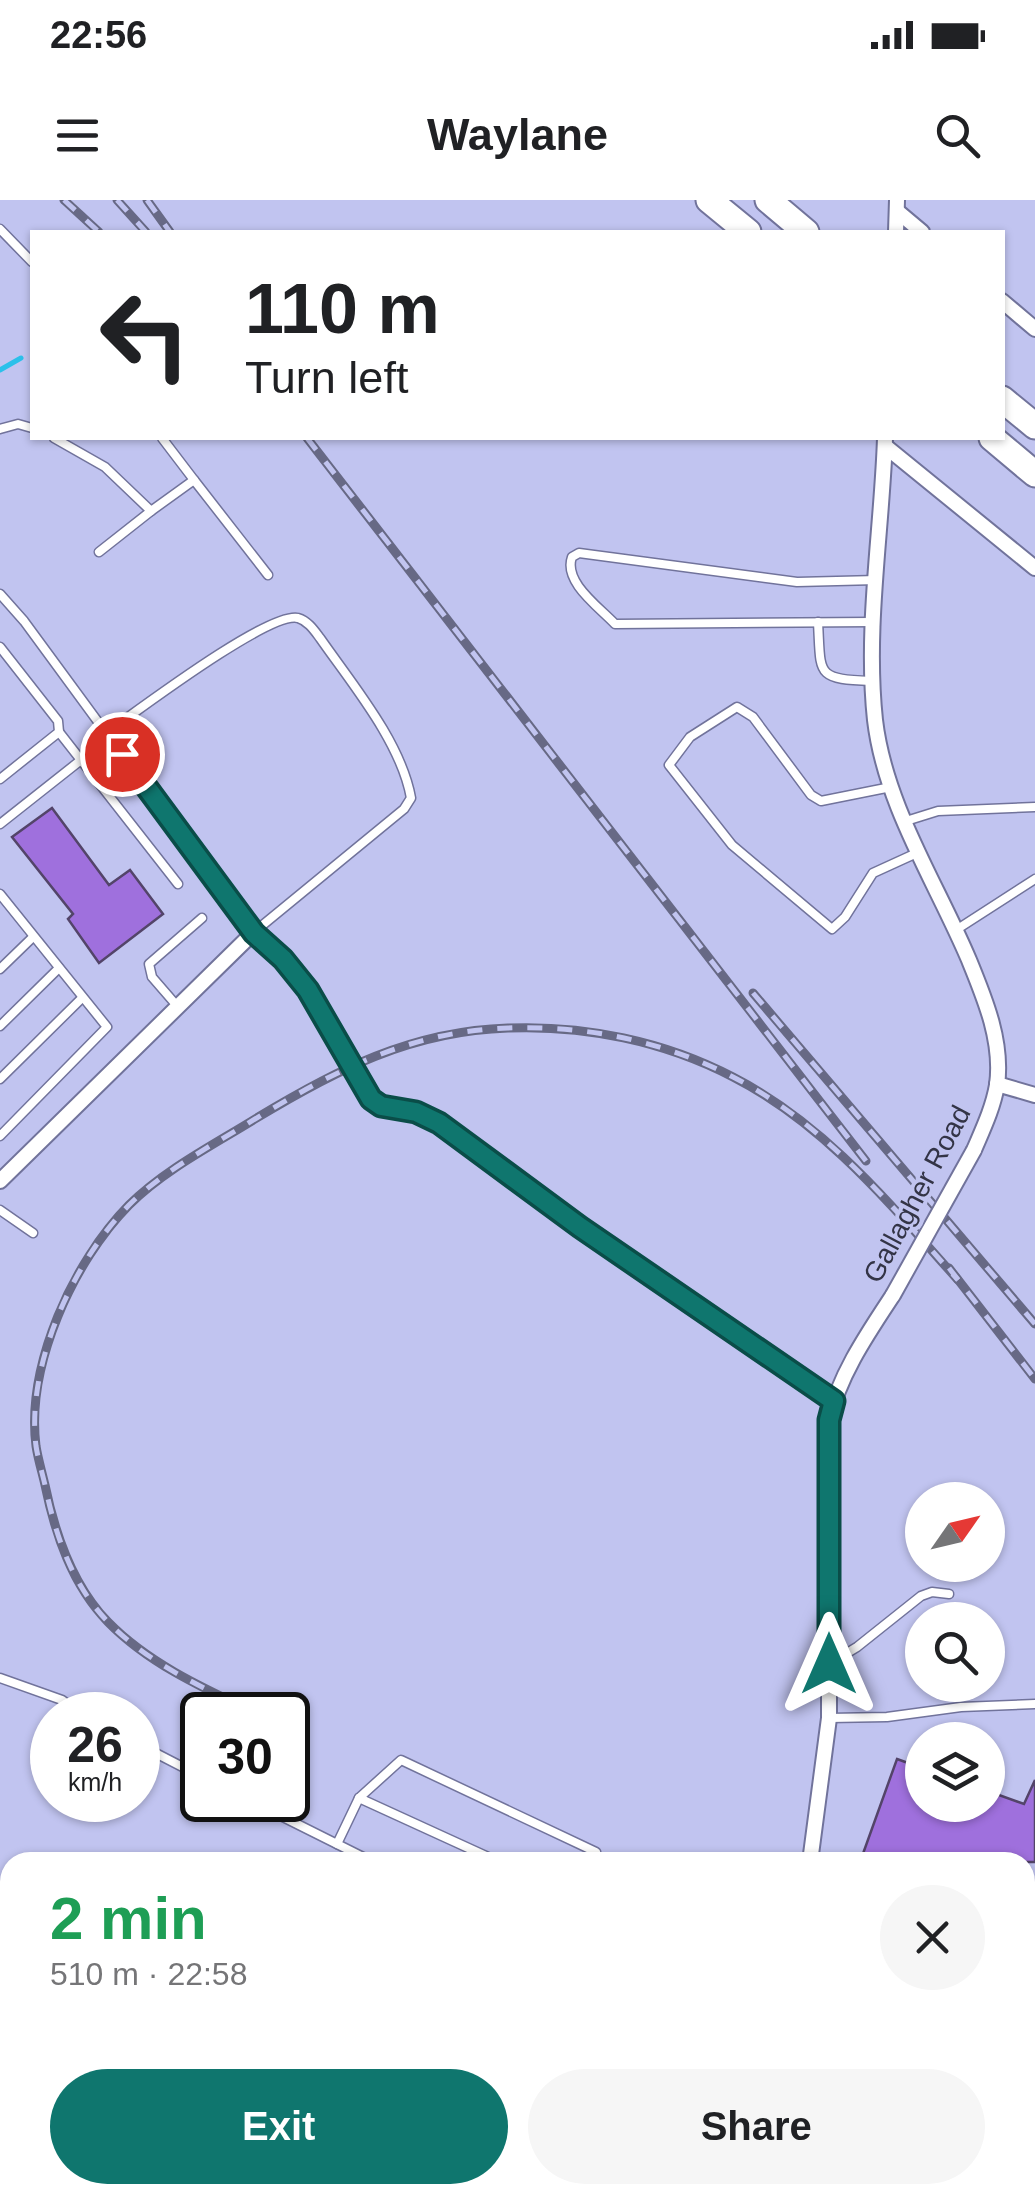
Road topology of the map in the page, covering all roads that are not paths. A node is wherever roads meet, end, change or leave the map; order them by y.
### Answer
1 (709, 200) edge
2 (768, 200) edge
3 (897, 205) edge
4 (0, 229) edge
5 (746, 230) edge
6 (804, 230) edge
7 (896, 230) edge
8 (920, 230) edge
9 (30, 260) edge
10 (1005, 304) edge
11 (1035, 329) edge
12 (1005, 401) edge
13 (1035, 426) edge
14 (30, 427) edge
15 (0, 429) edge
16 (58, 440) edge
17 (164, 440) edge
18 (994, 440) edge
19 (885, 442) edge
20 (1035, 474) edge
21 (194, 480) junction
22 (150, 512) junction
23 (99, 552) dead end
24 (1035, 568) edge
25 (268, 575) dead end
26 (876, 580) junction
27 (0, 594) edge
28 (818, 622) junction
29 (874, 622) junction
30 (0, 647) edge
31 (874, 682) junction
32 (59, 732) junction
33 (106, 733) junction
34 (81, 760) junction
35 (0, 779) edge
36 (891, 788) junction
37 (1035, 807) edge
38 (906, 821) junction
39 (0, 824) edge
40 (919, 852) junction
41 (1035, 879) edge
42 (178, 884) dead end
43 (0, 894) edge
44 (9, 906) junction
45 (0, 915) edge
46 (202, 918) dead end
47 (956, 930) junction
48 (254, 933) junction
49 (33, 936) junction
50 (59, 968) junction
51 (0, 969) edge
52 (82, 998) junction
53 (178, 1007) junction
54 (0, 1026) edge
55 (0, 1079) edge
56 (997, 1084) junction
57 (1035, 1095) edge
58 (0, 1136) edge
59 (0, 1181) edge
60 (0, 1210) edge
61 (33, 1233) dead end
62 (834, 1401) junction
63 (948, 1594) dead end
64 (829, 1664) junction
65 (0, 1678) edge
66 (39, 1692) edge
67 (1035, 1704) edge
68 (829, 1718) junction
69 (359, 1798) junction
70 (293, 1822) edge
71 (337, 1844) junction
72 (353, 1852) edge
73 (477, 1852) edge
74 (596, 1852) edge
75 (811, 1852) edge

1 - 5 highway
2 - 6 highway
3 - 7 street
3 - 8 street
4 - 9 lane
10 - 11 street
12 - 13 highway
14 - 15 lane
16 - 22 lane
17 - 21 lane
18 - 20 highway
19 - 24 street
19 - 26 street, Gallagher Road
21 - 22 lane
21 - 25 lane
22 - 23 lane
26 - 28 lane
26 - 29 street, Gallagher Road
27 - 33 lane
28 - 29 lane
28 - 31 lane
29 - 31 street, Gallagher Road
30 - 32 lane
31 - 36 street, Gallagher Road
32 - 34 lane
32 - 35 lane
33 - 48 lane
33 - 48 lane
34 - 39 lane
34 - 42 lane
36 - 38 street, Gallagher Road
36 - 40 lane
37 - 38 lane
38 - 40 street, Gallagher Road
40 - 47 street, Gallagher Road
41 - 47 lane
43 - 44 lane
44 - 45 lane
44 - 49 lane
46 - 53 lane
47 - 56 street, Gallagher Road
48 - 53 street
48 - 62 lane
49 - 50 lane
49 - 51 lane
50 - 52 lane
50 - 54 lane
52 - 55 lane
52 - 58 lane
53 - 59 street
56 - 57 street
56 - 62 street, Gallagher Road, bridge
60 - 61 lane
62 - 64 street, Gallagher Road
63 - 64 lane
64 - 68 street, Gallagher Road
65 - 66 lane
67 - 68 lane
68 - 75 street, Gallagher Road
69 - 71 lane
69 - 73 lane
69 - 74 lane
70 - 71 lane
71 - 72 lane

